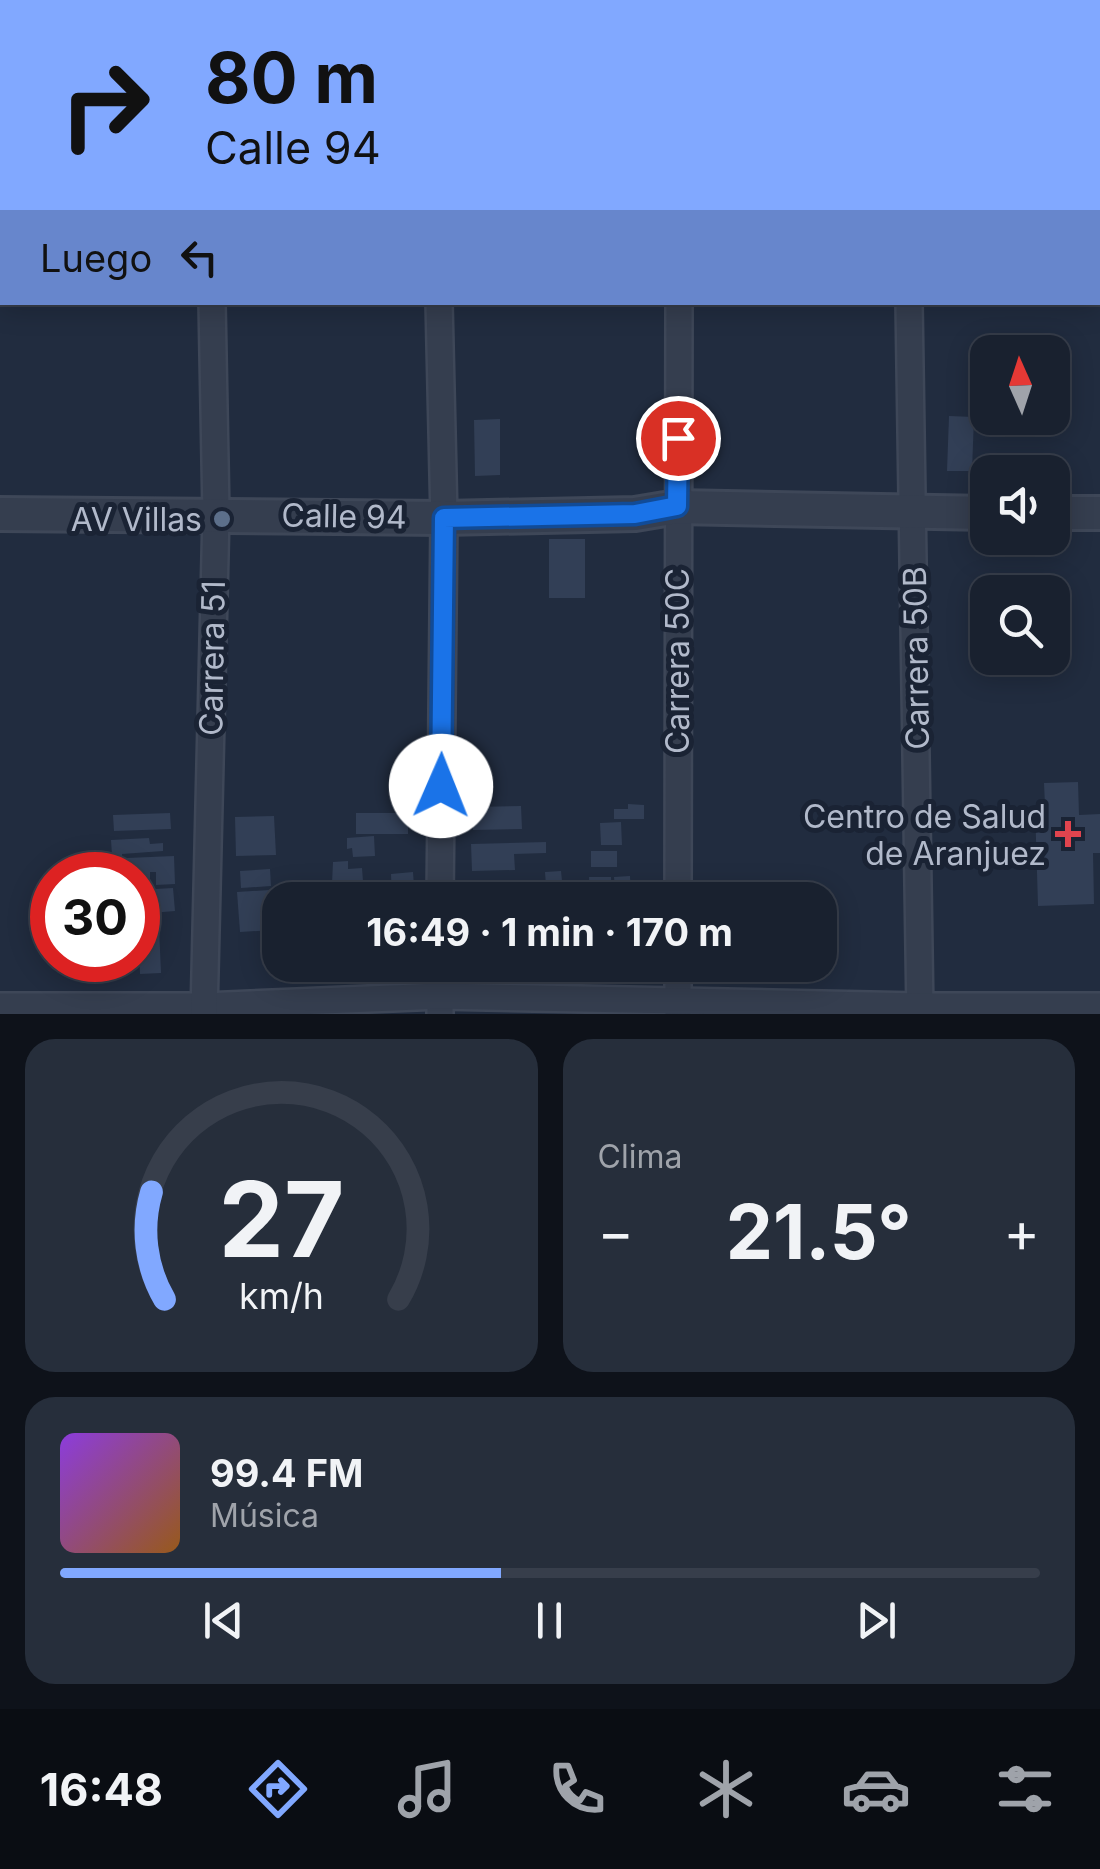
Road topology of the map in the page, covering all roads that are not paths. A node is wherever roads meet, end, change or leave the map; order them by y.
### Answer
1 (212, 305) edge
2 (439, 305) edge
3 (679, 305) edge
4 (909, 305) edge
5 (677, 506) junction
6 (970, 513) edge
7 (1070, 513) edge
8 (1100, 513) edge
9 (0, 514) edge
10 (216, 514) junction
11 (914, 514) junction
12 (444, 518) junction
13 (440, 882) edge
14 (678, 882) edge
15 (440, 1005) edge
16 (0, 1006) edge
17 (1100, 1006) edge
18 (678, 1007) edge
19 (204, 1010) edge
20 (920, 1010) edge

1 - 10 street, Carrera 51
2 - 12 street
3 - 5 street, Carrera 50C
4 - 11 street, Carrera 50B
5 - 11 street, Calle 94
5 - 12 street, Calle 94
5 - 14 street, Carrera 50C
6 - 11 street, Calle 94
7 - 8 street
9 - 10 street, Calle 94
10 - 12 street, Calle 94
10 - 19 street, Carrera 51
11 - 20 street, Carrera 50B
12 - 13 street
15 - 18 street
15 - 19 street
16 - 19 street
17 - 20 street
18 - 20 street

